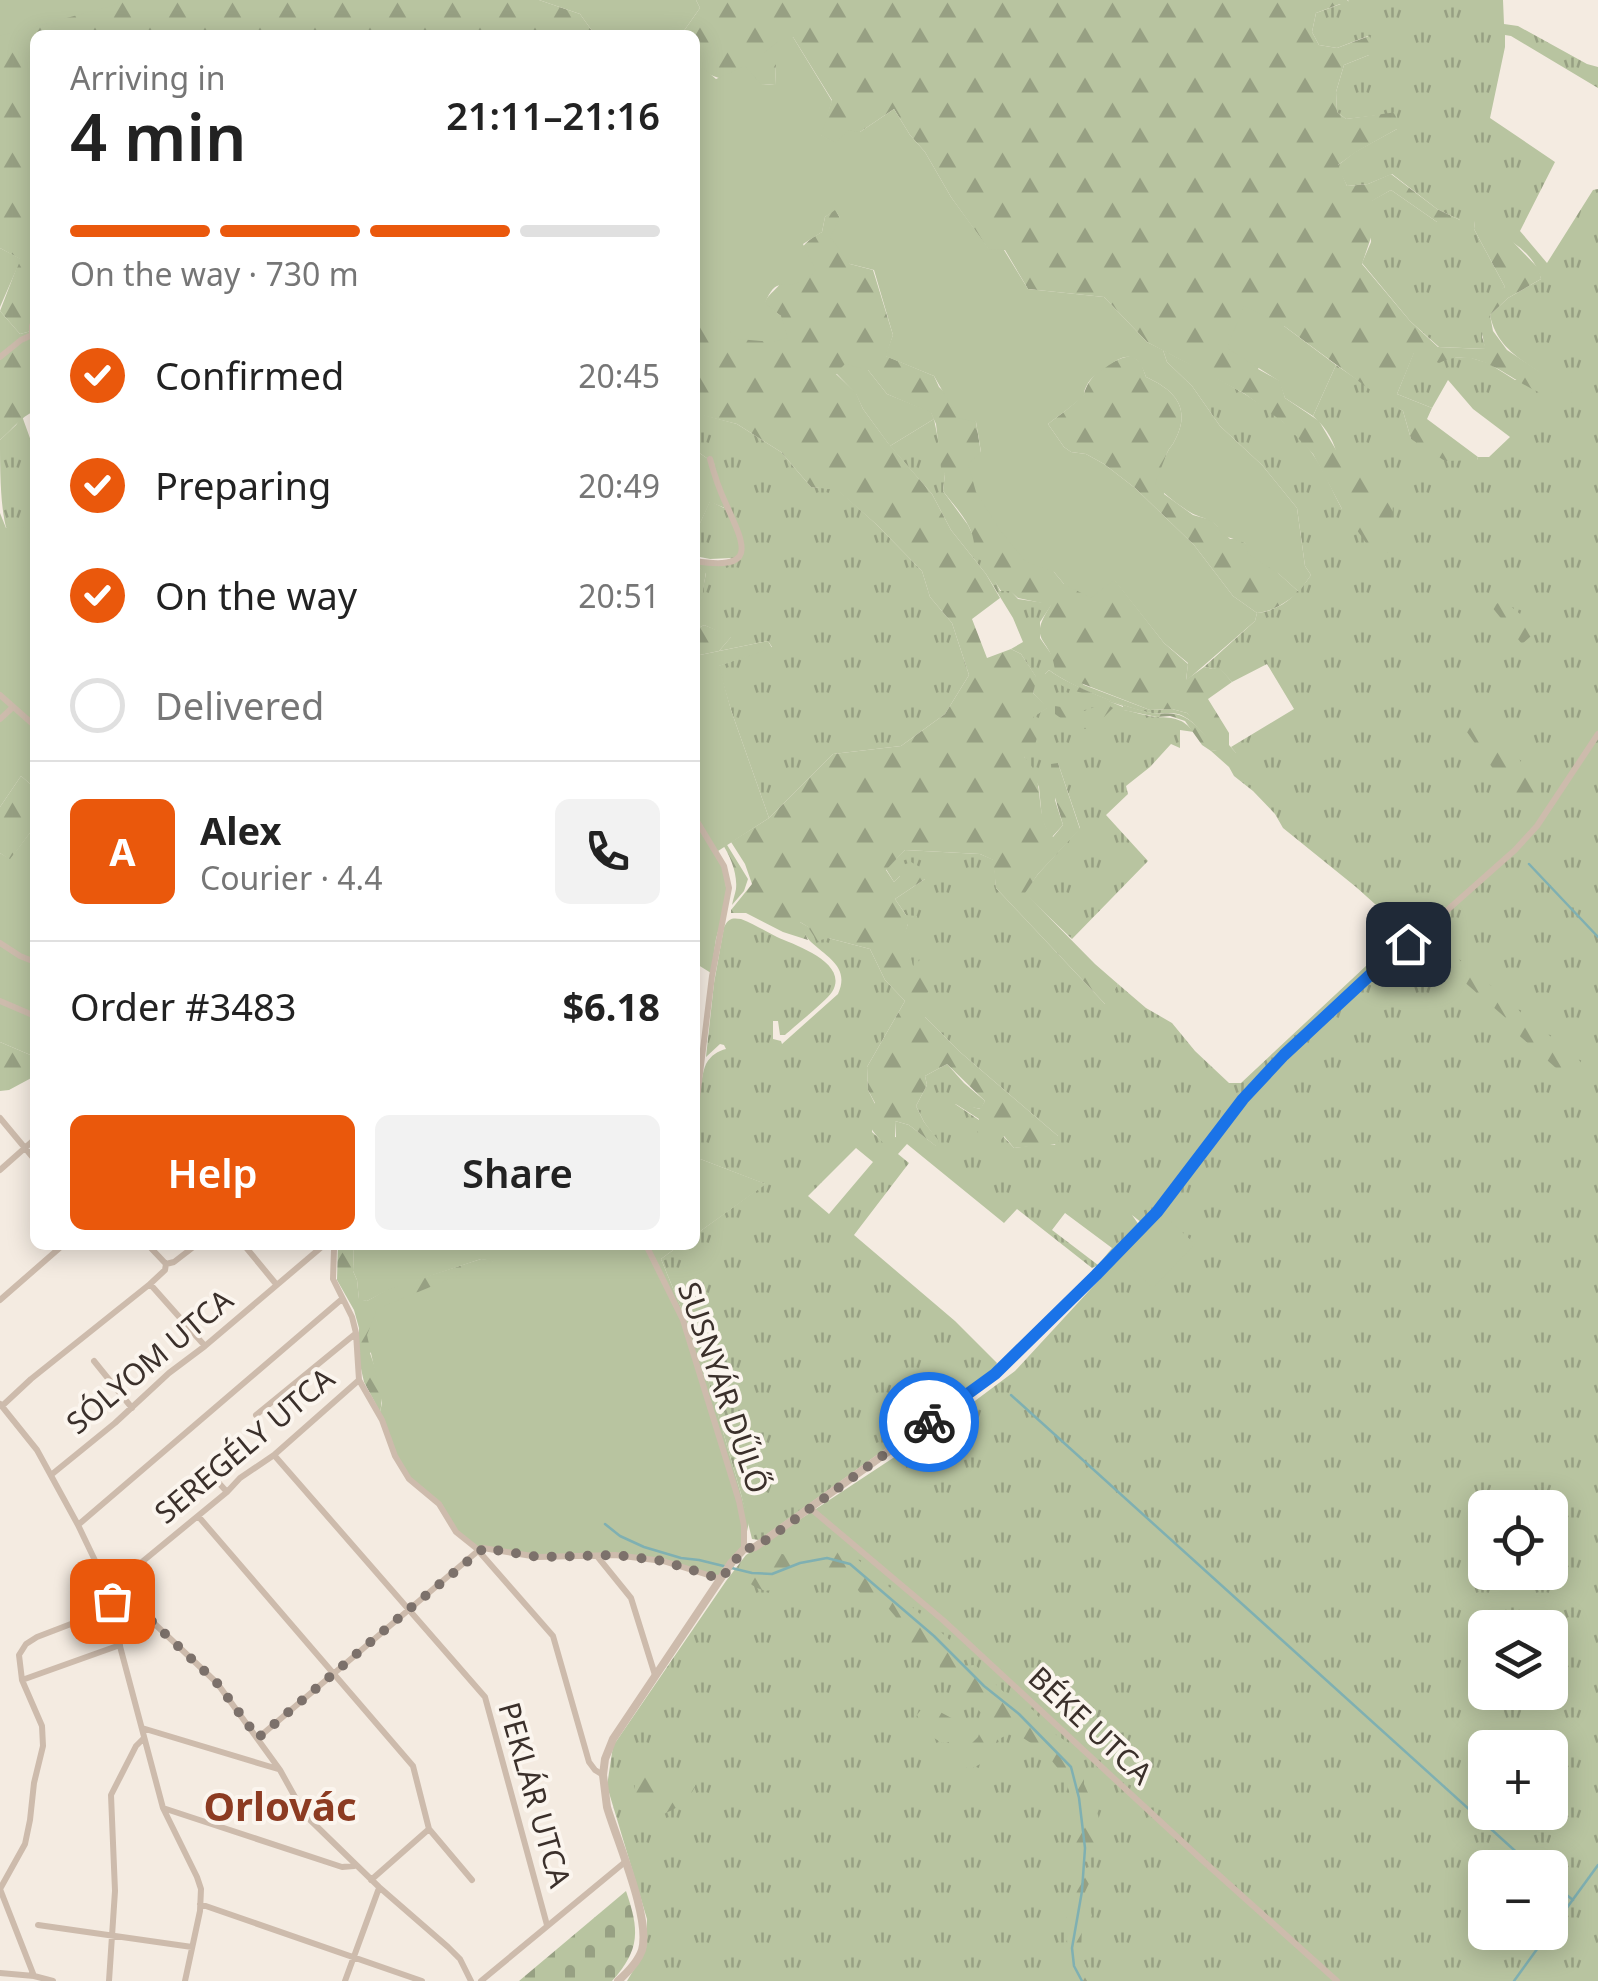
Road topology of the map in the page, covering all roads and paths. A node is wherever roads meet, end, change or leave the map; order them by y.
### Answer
1 (30, 336) edge
2 (0, 358) edge
3 (710, 459) dead end
4 (700, 562) edge
5 (0, 695) edge
6 (12, 708) junction
7 (0, 719) edge
8 (30, 722) edge
9 (1598, 734) edge
10 (700, 826) edge
11 (1417, 936) joint
12 (0, 943) edge
13 (30, 960) edge
14 (0, 1001) edge
15 (30, 1014) edge
16 (700, 1073) edge
17 (0, 1118) edge
18 (30, 1143) edge
19 (25, 1147) junction
20 (30, 1154) edge
21 (0, 1170) edge
22 (57, 1250) edge
23 (153, 1250) edge
24 (190, 1250) edge
25 (248, 1250) edge
26 (318, 1250) edge
27 (332, 1250) edge
28 (648, 1250) edge
29 (166, 1264) junction
30 (150, 1284) junction
31 (276, 1284) junction
32 (0, 1300) edge
33 (342, 1300) junction
34 (356, 1333) junction
35 (205, 1346) junction
36 (94, 1362) dead end
37 (359, 1380) junction
38 (1, 1405) edge
39 (132, 1408) junction
40 (256, 1415) dead end
41 (274, 1455) junction
42 (208, 1470) dead end
43 (51, 1475) junction
44 (227, 1492) junction
45 (810, 1508) junction
46 (198, 1516) junction
47 (78, 1525) junction
48 (744, 1549) junction
49 (479, 1550) junction
50 (496, 1551) junction
51 (596, 1554) junction
52 (493, 1566) junction
53 (726, 1571) junction
54 (110, 1582) junction
55 (122, 1593) junction
56 (112, 1601) junction
57 (408, 1610) junction
58 (120, 1645) junction
59 (335, 1672) junction
60 (654, 1675) junction
61 (22, 1680) junction
62 (141, 1728) junction
63 (258, 1738) junction
64 (143, 1739) junction
65 (280, 1770) junction
66 (603, 1775) junction
67 (164, 1808) junction
68 (429, 1829) junction
69 (625, 1862) junction
70 (355, 1866) junction
71 (371, 1880) junction
72 (472, 1880) dead end
73 (379, 1887) junction
74 (0, 1889) edge
75 (200, 1904) junction
76 (38, 1925) dead end
77 (547, 1925) junction
78 (112, 1934) junction
79 (192, 1947) junction
80 (353, 1958) junction
81 (0, 1974) edge
82 (38, 1978) edge
83 (624, 1979) edge
84 (54, 1981) edge
85 (109, 1981) edge
86 (186, 1981) edge
87 (345, 1981) edge
88 (422, 1981) edge
89 (471, 1981) edge
90 (480, 1981) edge
91 (1337, 1981) edge

1 - 2 street
3 - 4 street
5 - 6 street
6 - 7 street
6 - 8 street
9 - 11 street
10 - 16 street
11 - 45 street
12 - 13 street
14 - 15 street
17 - 19 street
18 - 19 street
19 - 20 street
19 - 21 street
22 - 32 street
23 - 29 street
24 - 29 street, SÓLYOM UTCA
25 - 31 street
26 - 31 street, SÓLYOM UTCA
27 - 33 street
28 - 48 street, SUSNYÁR DŰLŐ
29 - 30 street, SÓLYOM UTCA
30 - 35 street
30 - 38 street, SÓLYOM UTCA
31 - 35 street, SÓLYOM UTCA
33 - 34 street
33 - 47 street
34 - 37 street
34 - 40 street
35 - 39 street, SÓLYOM UTCA
36 - 39 street
37 - 41 street, SEREGÉLY UTCA
37 - 49 street
38 - 43 street
39 - 43 street, SÓLYOM UTCA
41 - 44 street, SEREGÉLY UTCA
41 - 57 street, PEKLÁR UTCA
42 - 44 street
43 - 47 street
44 - 46 street, SEREGÉLY UTCA
45 - 48 street
45 - 91 street, BÉKE UTCA
46 - 54 street, SEREGÉLY UTCA
46 - 59 street
47 - 54 street
48 - 53 street
49 - 50 street
49 - 52 street
49 - 57 street
50 - 51 street
50 - 52 street
51 - 53 street
51 - 60 street
52 - 66 street
53 - 60 street
54 - 55 street
54 - 56 street
55 - 56 street
55 - 63 street
56 - 58 street
56 - 61 street
57 - 59 street
57 - 77 street, PEKLÁR UTCA
58 - 61 street
58 - 62 street
59 - 63 street
59 - 68 street
60 - 66 street
61 - 74 street
62 - 64 street
62 - 65 street
63 - 65 street
64 - 67 street
64 - 78 street
65 - 70 street
66 - 69 street
67 - 70 street
67 - 75 street
68 - 71 street
68 - 72 street
69 - 77 street
69 - 83 street
70 - 71 street
71 - 73 street
73 - 80 street
73 - 89 street
74 - 82 street
75 - 79 street
75 - 80 street
76 - 78 street
77 - 90 street
78 - 79 street
78 - 85 street
79 - 86 street
80 - 87 street
80 - 88 street
81 - 82 street
82 - 84 street

